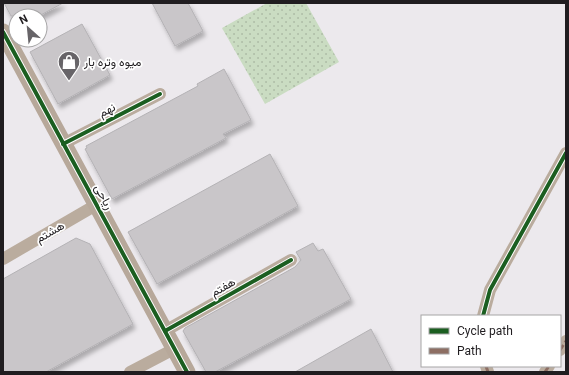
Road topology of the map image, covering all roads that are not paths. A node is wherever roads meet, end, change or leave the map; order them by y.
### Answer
1 (3, 32) edge
2 (160, 94) dead end
3 (63, 144) junction
4 (566, 153) edge
5 (96, 205) junction
6 (3, 259) edge
7 (291, 260) dead end
8 (483, 315) edge
9 (164, 331) junction
10 (174, 349) junction
11 (130, 372) edge
12 (186, 372) edge

1 - 3 street, ریاحی
2 - 3 street, نهم
3 - 5 street, ریاحی
4 - 8 street
5 - 6 street, هشتم
5 - 9 street, ریاحی
7 - 9 street, هفتم
9 - 10 street, ریاحی
10 - 11 street
10 - 12 street, ریاحی

